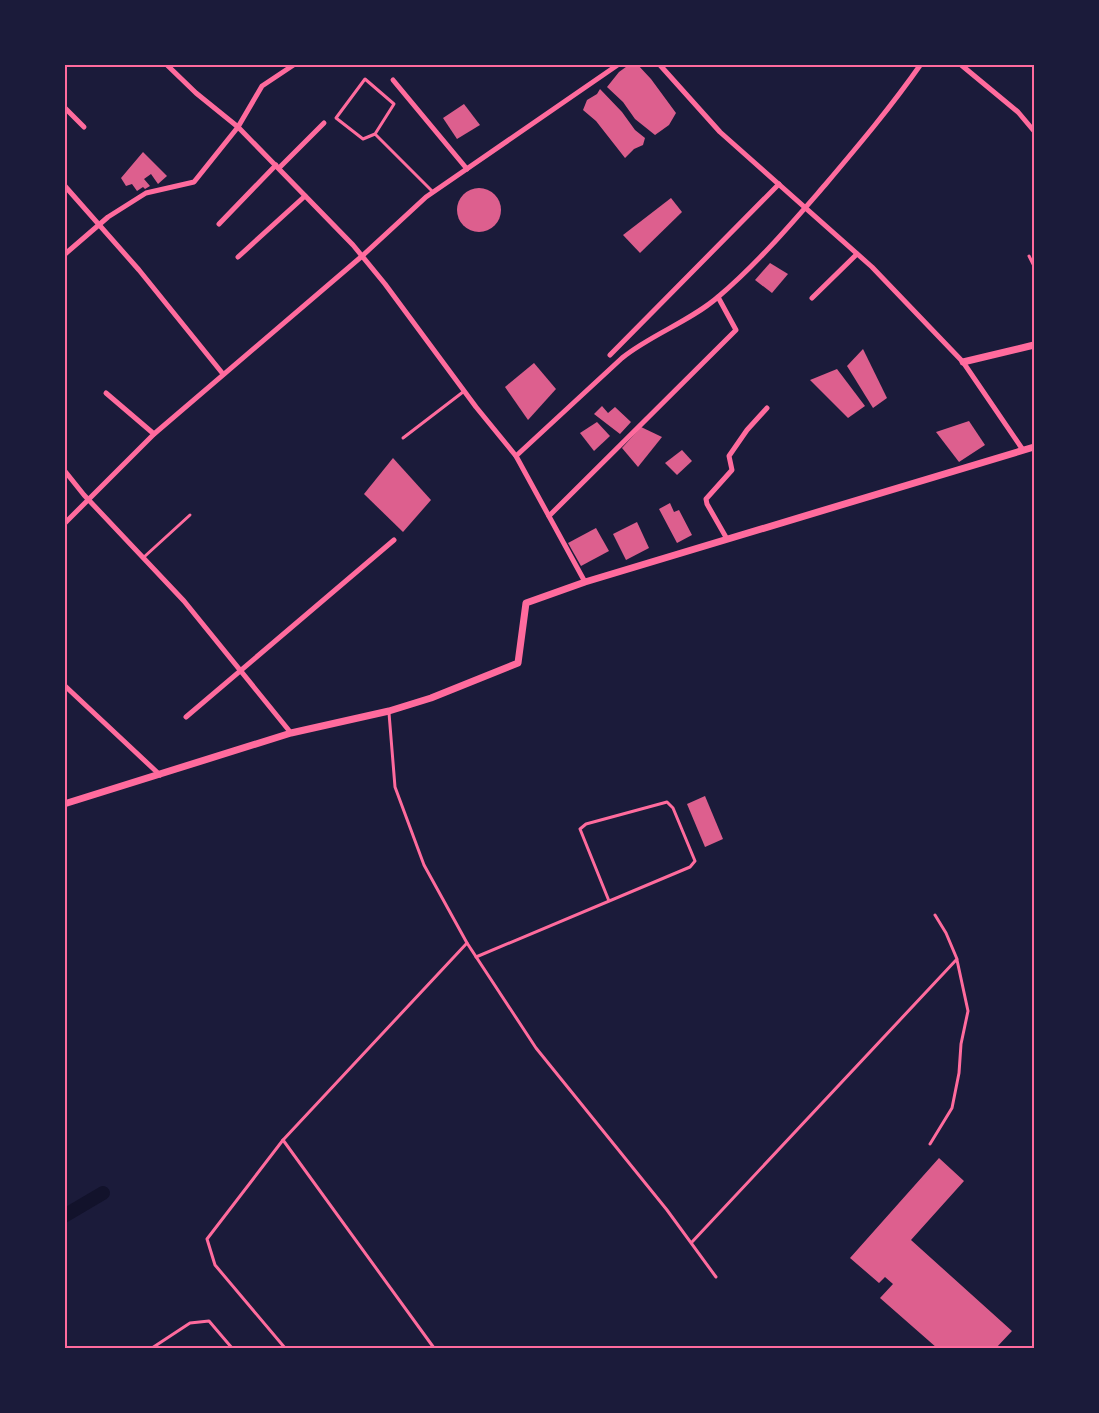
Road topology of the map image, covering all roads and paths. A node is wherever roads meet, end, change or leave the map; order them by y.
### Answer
1 (166, 64) edge
2 (295, 64) edge
3 (619, 64) edge
4 (658, 64) edge
5 (921, 64) edge
6 (960, 64) edge
7 (393, 80) dead end
8 (64, 107) edge
9 (324, 123) dead end
10 (84, 127) dead end
11 (238, 127) junction
12 (1035, 131) edge
13 (375, 134) junction
14 (278, 167) junction
15 (467, 169) junction
16 (779, 184) junction
17 (64, 185) edge
18 (433, 192) junction
19 (305, 196) junction
20 (806, 207) junction
21 (219, 224) dead end
22 (99, 225) junction
23 (857, 254) junction
24 (64, 255) edge
25 (362, 256) junction
26 (1029, 256) dead end
27 (238, 257) dead end
28 (1035, 266) edge
29 (718, 297) junction
30 (812, 298) dead end
31 (1035, 345) edge
32 (610, 355) dead end
33 (963, 362) junction
34 (223, 374) junction
35 (465, 390) junction
36 (106, 393) dead end
37 (767, 408) dead end
38 (154, 434) junction
39 (402, 438) dead end
40 (1035, 447) edge
41 (1023, 450) junction
42 (516, 456) junction
43 (64, 470) edge
44 (88, 500) junction
45 (190, 515) dead end
46 (549, 516) junction
47 (64, 524) edge
48 (728, 539) junction
49 (394, 540) dead end
50 (142, 558) junction
51 (585, 582) junction
52 (240, 670) junction
53 (64, 685) edge
54 (389, 711) junction
55 (186, 717) dead end
56 (291, 733) junction
57 (160, 775) junction
58 (64, 804) edge
59 (609, 901) junction
60 (934, 915) dead end
61 (467, 943) junction
62 (476, 957) junction
63 (957, 959) junction
64 (283, 1140) junction
65 (930, 1144) dead end
66 (692, 1242) junction
67 (716, 1277) dead end
68 (152, 1348) edge
69 (232, 1348) edge
70 (285, 1348) edge
71 (434, 1348) edge

1 - 11 street
2 - 11 street
3 - 15 street
4 - 16 street
5 - 20 street
6 - 12 street
7 - 15 street
8 - 10 street
9 - 14 street
11 - 14 street
11 - 22 street
13 - 13 lane
13 - 18 lane
14 - 19 street
14 - 21 street
15 - 18 street
16 - 20 street
16 - 32 street
17 - 22 street
18 - 25 street
19 - 25 street
19 - 27 street
20 - 23 street
20 - 29 street
22 - 24 street
22 - 34 street
23 - 30 street
23 - 33 street
25 - 34 street
25 - 35 street
26 - 28 lane
29 - 42 street
29 - 46 street
31 - 33 street
33 - 41 street
34 - 38 street
35 - 39 lane
35 - 42 street
36 - 38 street
37 - 48 street
38 - 44 street
40 - 41 street
41 - 48 street
42 - 46 street
43 - 44 street
44 - 47 street
44 - 50 street
45 - 50 lane
46 - 51 street
48 - 51 street
49 - 52 street
50 - 52 street
51 - 54 street
52 - 55 street
52 - 56 street
53 - 57 street
54 - 56 street
54 - 61 lane
56 - 57 street
57 - 58 street
59 - 59 lane
59 - 62 lane
60 - 63 lane
61 - 62 lane
61 - 64 lane
62 - 66 lane
63 - 65 lane
63 - 66 lane
64 - 70 lane
64 - 71 lane
66 - 67 lane
68 - 69 lane

